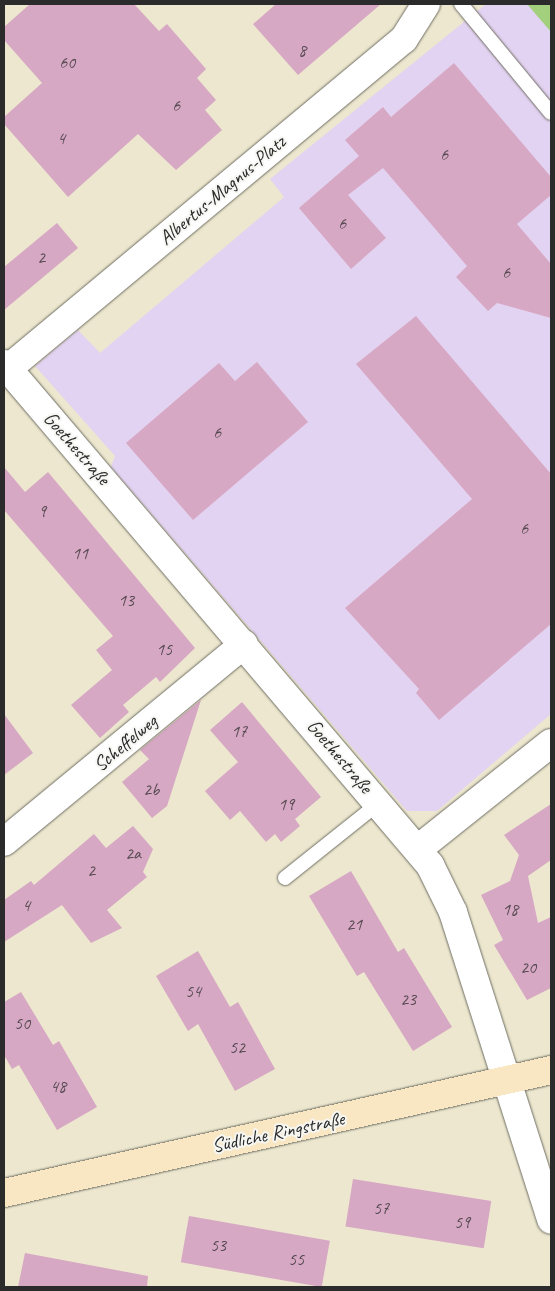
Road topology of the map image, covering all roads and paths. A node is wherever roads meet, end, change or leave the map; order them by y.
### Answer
1 (426, 4) edge
2 (461, 4) edge
3 (551, 113) edge
4 (5, 368) edge
5 (244, 644) junction
6 (551, 743) edge
7 (379, 803) junction
8 (4, 842) edge
9 (418, 849) junction
10 (285, 878) dead end
11 (551, 1070) edge
12 (505, 1082) junction
13 (4, 1193) edge
14 (551, 1220) edge

1 - 4 street, Albertus-Magnus-Platz
2 - 3 lane
4 - 5 street, Goethestraße
5 - 7 street, Goethestraße
5 - 8 street, Scheffelweg
6 - 9 street
7 - 9 street, Goethestraße
7 - 10 lane
9 - 12 street, Goethestraße
11 - 12 main road, Südliche Ringstraße
12 - 13 main road, Südliche Ringstraße
12 - 14 street, Goethestraße

